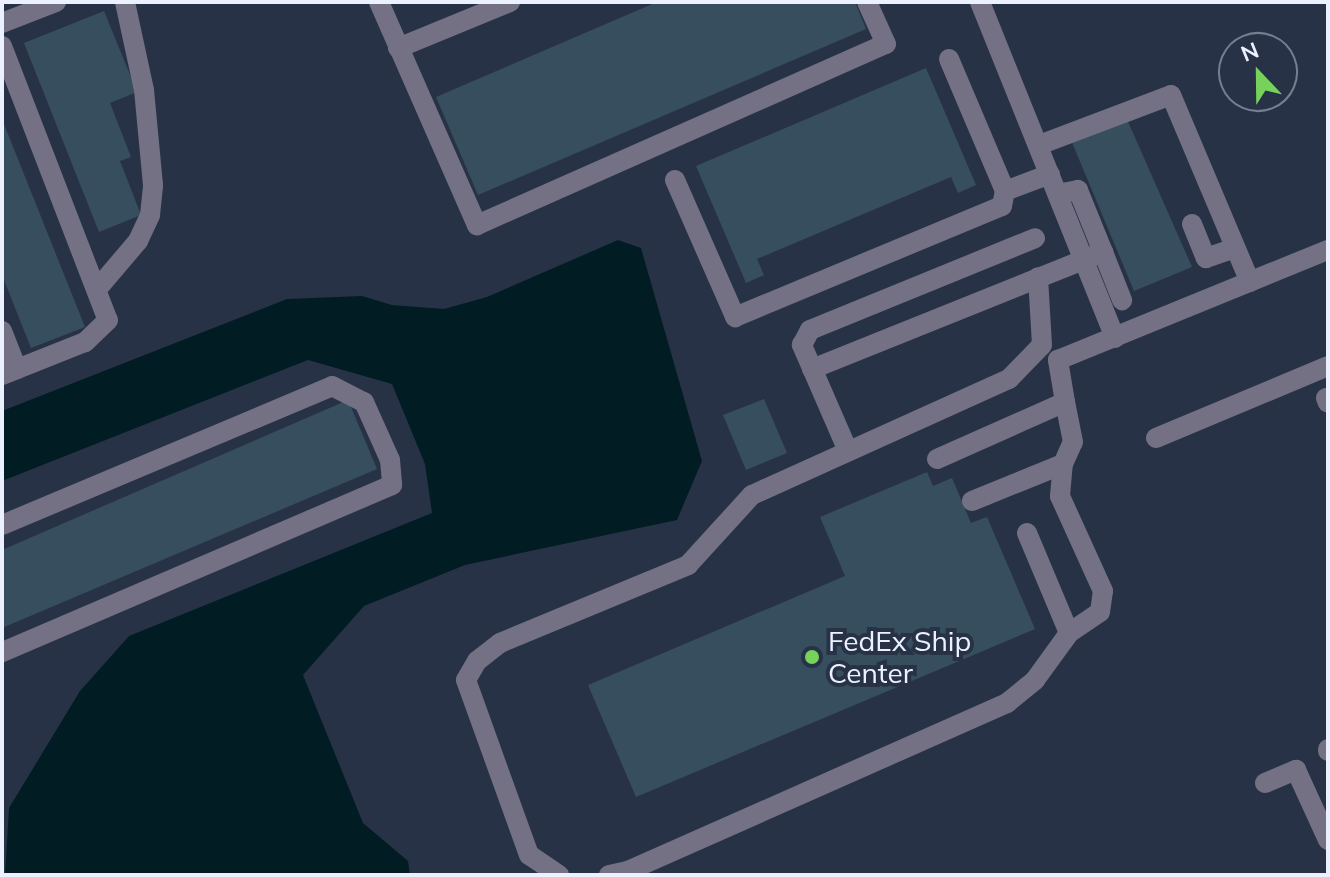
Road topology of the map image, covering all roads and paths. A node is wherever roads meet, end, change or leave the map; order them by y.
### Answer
1 (56, 2) edge
2 (125, 2) edge
3 (379, 2) edge
4 (510, 2) edge
5 (867, 2) edge
6 (980, 2) edge
7 (2, 23) edge
8 (2, 46) edge
9 (398, 48) junction
10 (949, 59) dead end
11 (1039, 145) junction
12 (1050, 174) junction
13 (675, 180) dead end
14 (1005, 191) junction
15 (1192, 224) dead end
16 (1035, 238) dead end
17 (1235, 248) junction
18 (1328, 250) edge
19 (1094, 256) junction
20 (1038, 277) junction
21 (1250, 282) junction
22 (98, 288) junction
23 (1122, 300) dead end
24 (2, 331) edge
25 (1115, 338) junction
26 (1328, 366) edge
27 (812, 369) junction
28 (10, 372) edge
29 (1065, 402) junction
30 (1156, 438) dead end
31 (848, 451) junction
32 (937, 459) dead end
33 (1063, 464) junction
34 (972, 501) dead end
35 (2, 525) edge
36 (1027, 533) dead end
37 (1069, 633) junction
38 (2, 652) edge
39 (1265, 783) dead end
40 (1328, 840) edge
41 (529, 855) junction
42 (522, 875) edge
43 (559, 875) edge
44 (609, 875) edge

1 - 7 street
2 - 22 street
3 - 9 street
4 - 9 street
5 - 9 street
6 - 11 street
8 - 22 street
10 - 14 street
11 - 12 street
11 - 17 street
12 - 14 street
12 - 19 street
13 - 14 street
15 - 17 street
16 - 27 street
17 - 21 street
18 - 21 street
19 - 20 street
19 - 23 street
19 - 25 street
20 - 27 street
20 - 31 street
21 - 25 street
22 - 28 street
24 - 28 street
25 - 29 street
26 - 30 street
27 - 31 street
29 - 32 street
29 - 33 street
31 - 41 street
33 - 34 street
33 - 37 street
35 - 38 street
36 - 37 street
37 - 44 street
39 - 40 street
41 - 42 street
41 - 43 street

